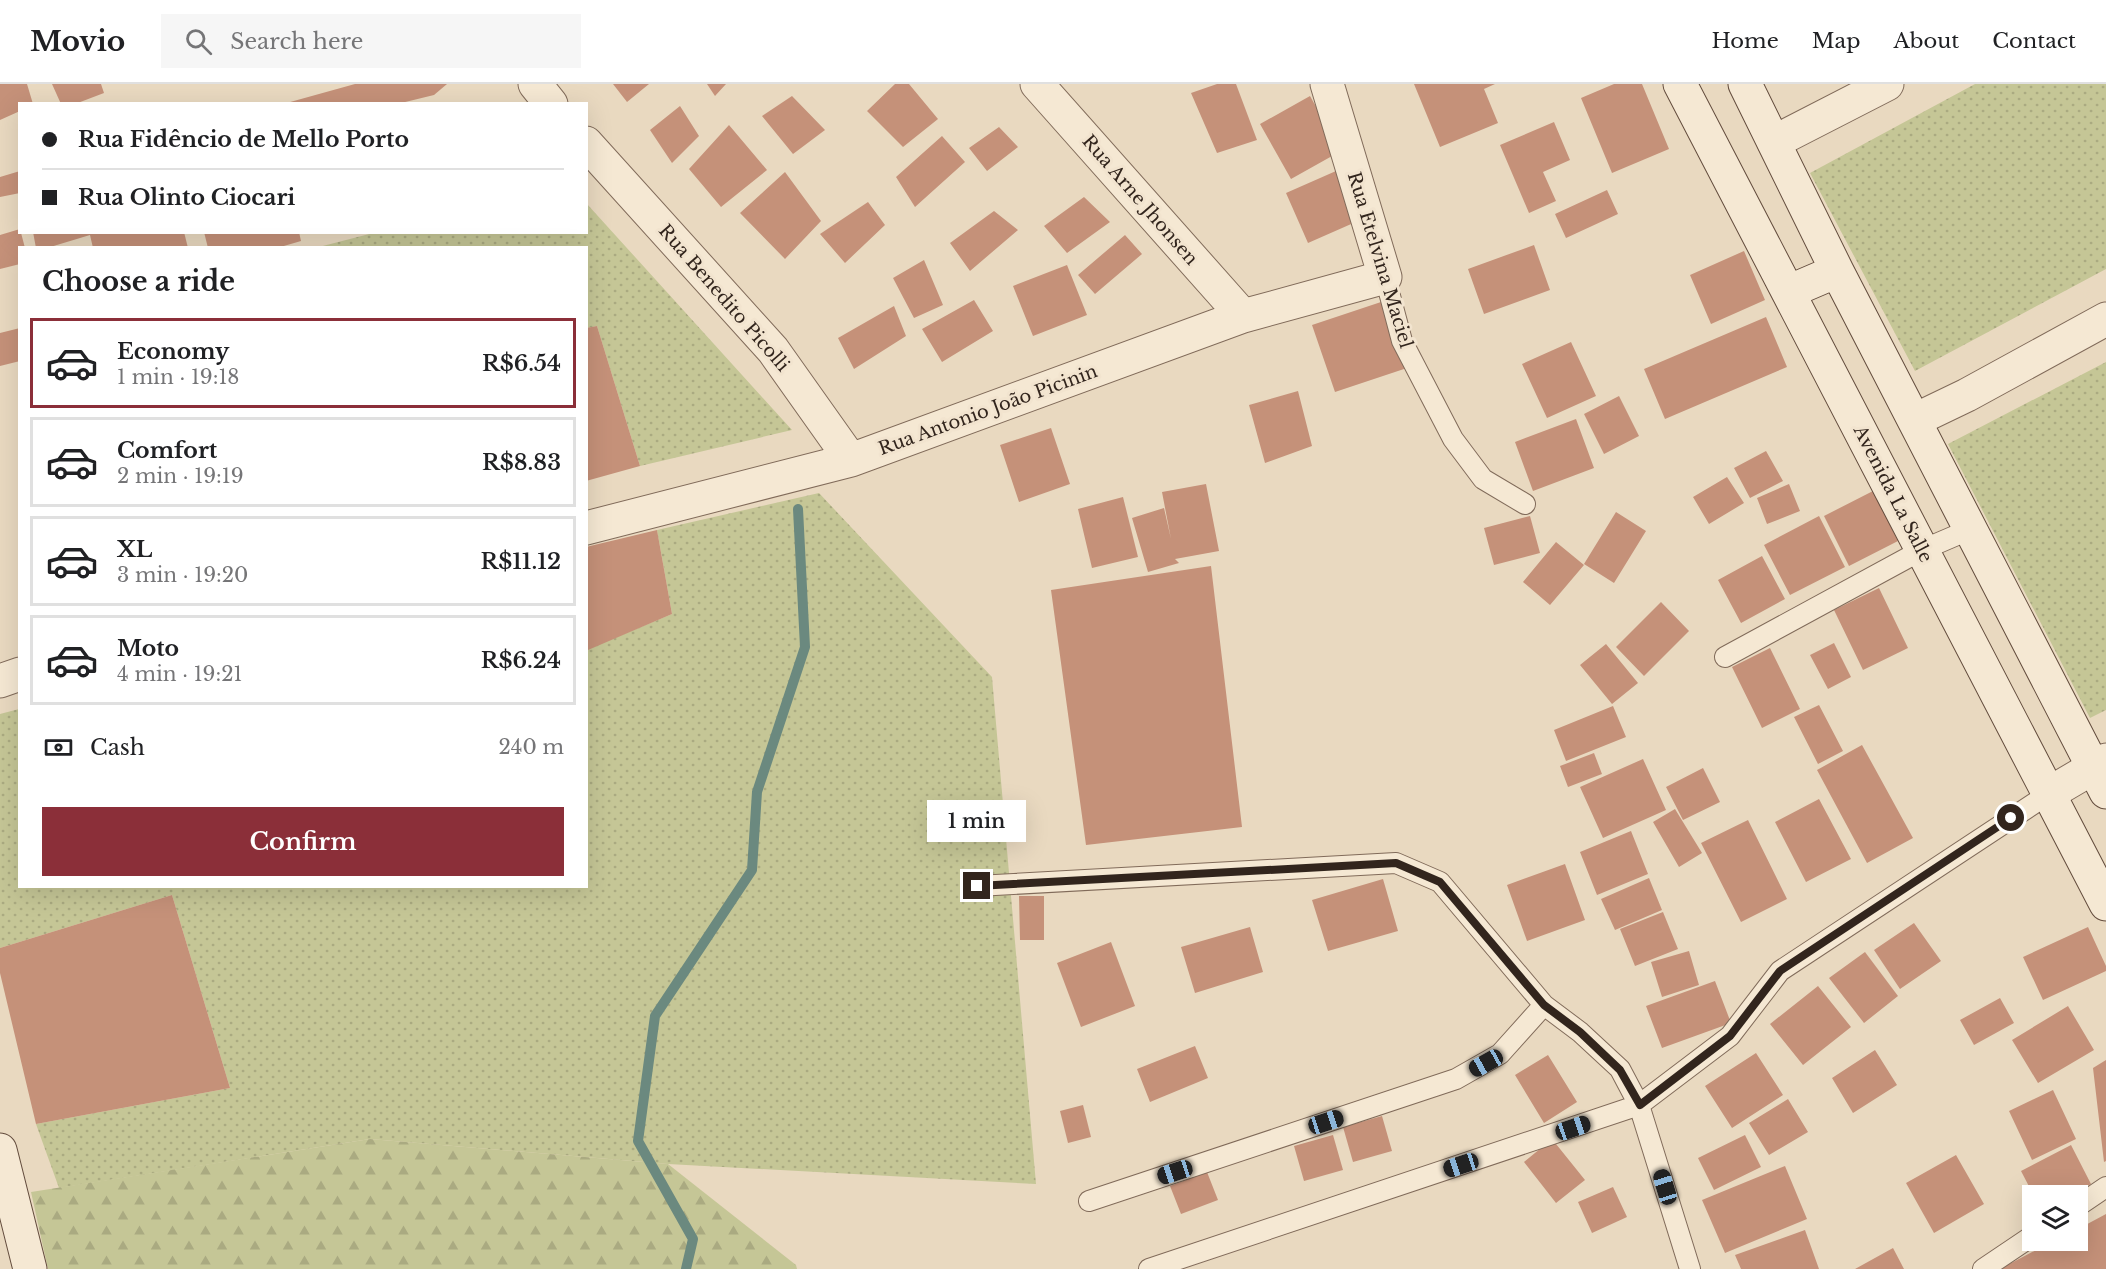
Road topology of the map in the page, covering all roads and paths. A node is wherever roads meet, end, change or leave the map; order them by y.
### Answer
1 (535, 84) edge
2 (1037, 84) edge
3 (1327, 84) edge
4 (1680, 84) edge
5 (1744, 84) edge
6 (1887, 84) edge
7 (549, 102) edge
8 (1774, 142) junction
9 (588, 145) edge
10 (1838, 272) junction
11 (1385, 277) junction
12 (1788, 292) junction
13 (1243, 316) junction
14 (2106, 319) edge
15 (1915, 420) junction
16 (851, 460) junction
17 (1524, 504) dead end
18 (588, 527) edge
19 (1971, 529) junction
20 (1922, 550) junction
21 (1725, 657) dead end
22 (18, 675) edge
23 (0, 681) edge
24 (2101, 773) edge
25 (2050, 793) junction
26 (977, 886) dead end
27 (2106, 904) edge
28 (1544, 1005) junction
29 (1640, 1105) junction
30 (0, 1150) edge
31 (2106, 1186) edge
32 (2088, 1199) edge
33 (1089, 1201) dead end
34 (2022, 1243) edge
35 (30, 1269) edge
36 (1149, 1269) edge
37 (1690, 1269) edge
38 (1983, 1269) edge

1 - 7 street
2 - 13 street, Rua Arne Jhonsen
3 - 11 street, Rua Etelvina Maciel
4 - 12 street, Avenida La Salle
5 - 8 street
6 - 8 street
8 - 10 street
9 - 16 street, Rua Benedito Picolli
10 - 12 street
10 - 15 street
11 - 13 street, Rua Antonio João Picinin
11 - 17 lane, Rua Etelvina Maciel
12 - 20 street, Avenida La Salle
13 - 16 street, Rua Antonio João Picinin
14 - 15 street
15 - 19 street
16 - 18 street, Rua Antonio João Picinin
19 - 20 lane
19 - 24 street
20 - 21 lane
20 - 25 street, Avenida La Salle
22 - 23 street
24 - 25 street
25 - 27 street, Avenida La Salle
25 - 29 lane
26 - 28 lane
28 - 29 lane
28 - 33 lane
29 - 36 lane
29 - 37 lane
30 - 35 street
31 - 32 lane
34 - 38 lane

